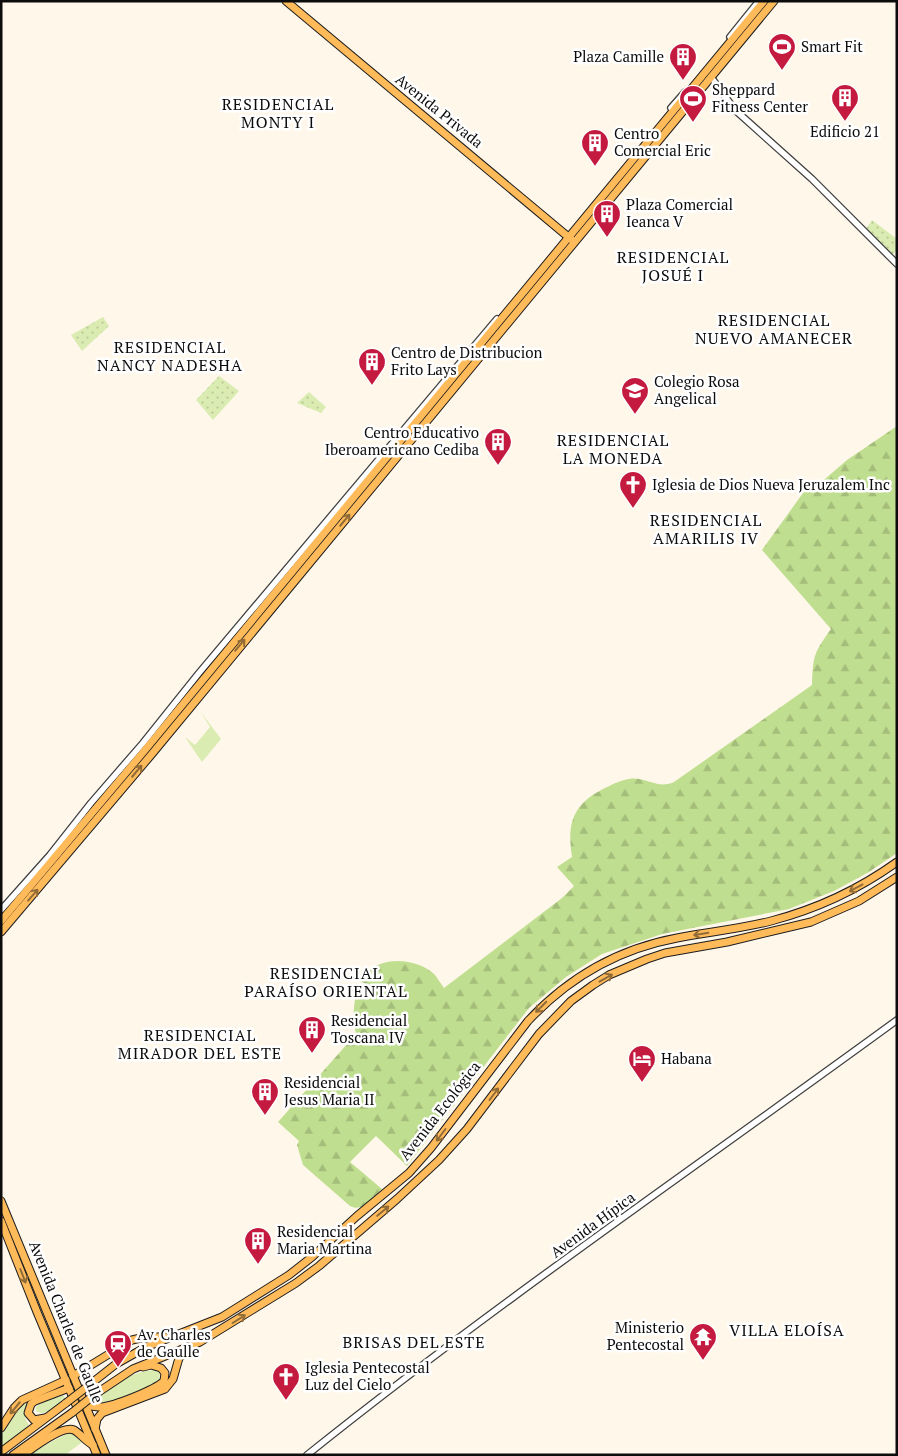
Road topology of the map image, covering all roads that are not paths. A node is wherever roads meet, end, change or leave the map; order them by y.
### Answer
1 (286, 1) edge
2 (759, 1) edge
3 (764, 1) edge
4 (774, 1) edge
5 (711, 77) junction
6 (570, 239) junction
7 (897, 264) edge
8 (897, 862) edge
9 (897, 877) edge
10 (1, 910) edge
11 (1, 921) edge
12 (1, 932) edge
13 (897, 1020) edge
14 (1, 1201) edge
15 (1, 1221) edge
16 (170, 1337) junction
17 (193, 1345) junction
18 (133, 1369) junction
19 (69, 1378) junction
20 (69, 1388) junction
21 (86, 1405) junction
22 (48, 1418) junction
23 (1, 1428) edge
24 (95, 1429) junction
25 (92, 1445) junction
26 (1, 1452) edge
27 (13, 1455) edge
28 (22, 1455) edge
29 (97, 1455) edge
30 (106, 1455) edge
31 (306, 1455) edge

1 - 6 main road, Avenida Privada
2 - 6 street
3 - 6 main road
4 - 5 main road
5 - 6 main road
5 - 7 street
6 - 10 street
6 - 11 main road
12 -> 6 main road
8 -> 16 main road, Avenida Ecológica
17 -> 9 main road
13 - 31 street, Avenida Hípica
14 - 19 main road, Avenida Charles de Gaulle
15 -> 19 main road, Avenida Charles de Gaulle
16 - 19 main road
16 - 22 main road, Avenida Ecológica, bridge
17 - 18 main road
17 - 24 main road
18 - 21 main road
18 - 27 main road, bridge
19 - 20 main road, Avenida Charles de Gaulle
19 - 21 main road, Avenida Charles de Gaulle
19 -> 23 main road
20 - 22 main road
20 - 25 main road, Avenida Charles de Gaulle
21 - 24 main road, Avenida Charles de Gaulle
22 - 26 main road, Avenida Ecológica
24 - 30 main road, Avenida Charles de Gaulle
25 - 28 main road
25 - 29 main road, Avenida Charles de Gaulle

